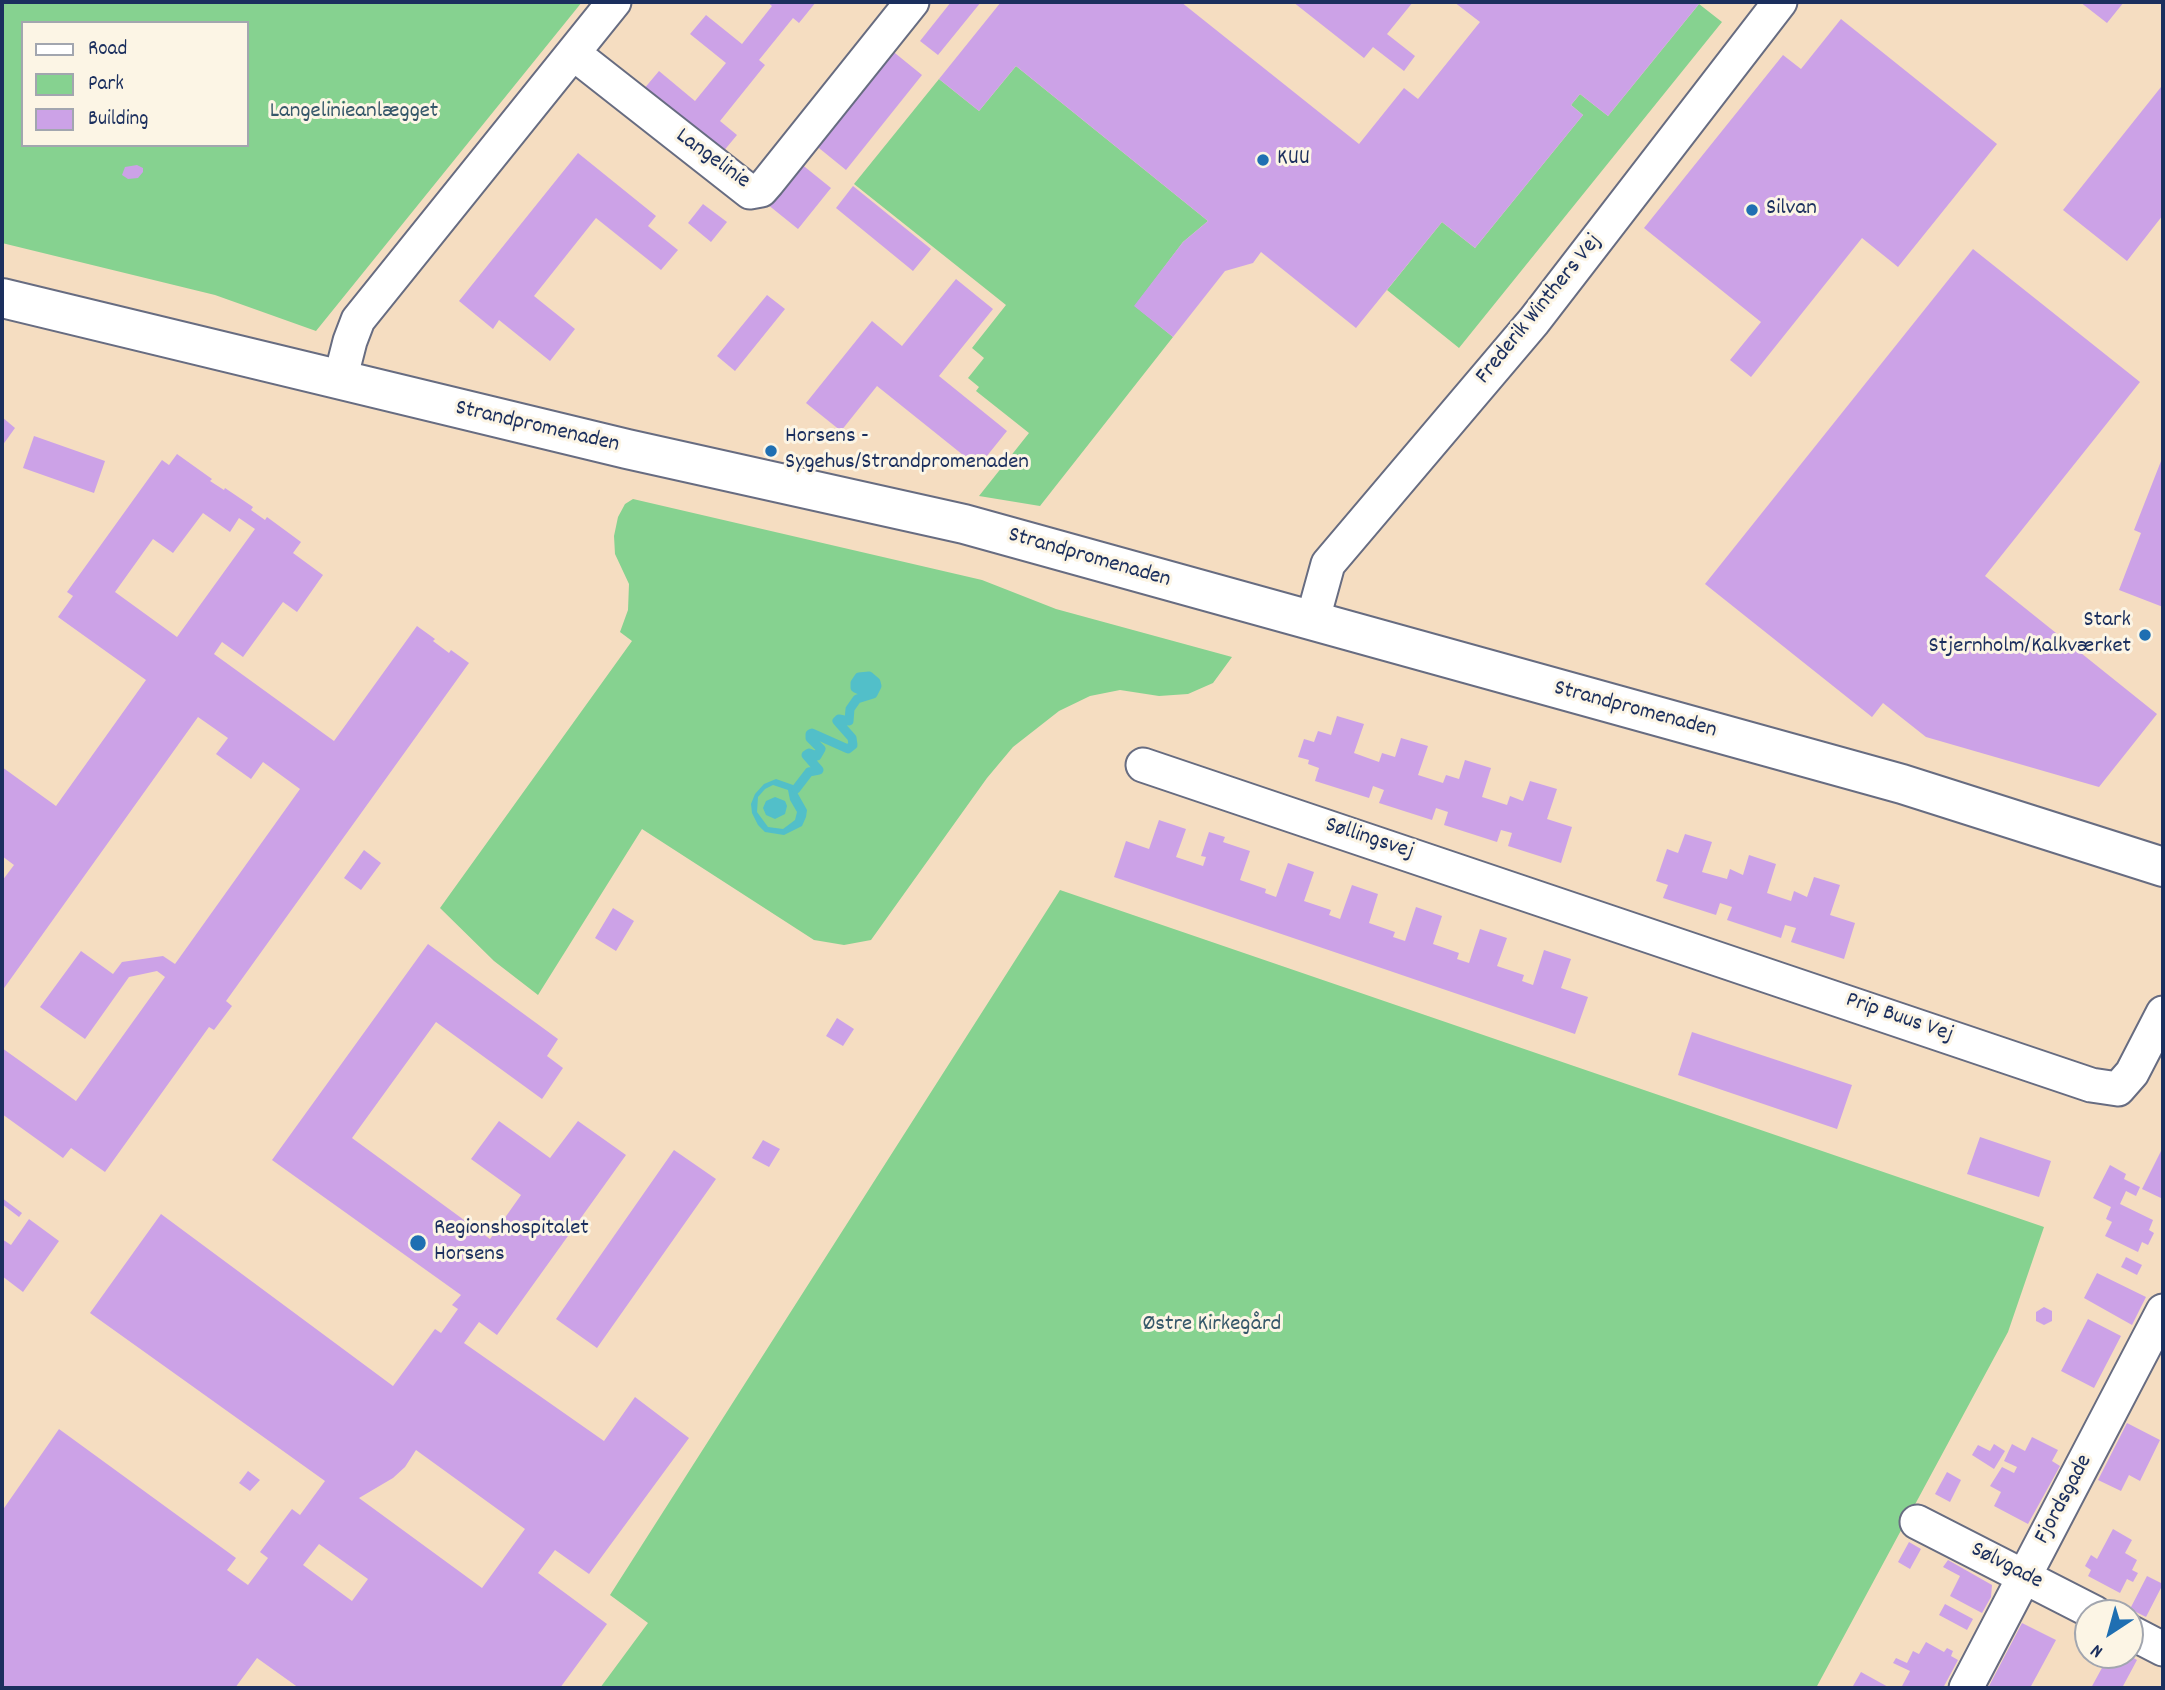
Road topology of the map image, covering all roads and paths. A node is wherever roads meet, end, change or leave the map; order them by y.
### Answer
1 (614, 2) edge
2 (912, 2) edge
3 (1780, 2) edge
4 (573, 53) junction
5 (2, 298) edge
6 (340, 380) junction
7 (1312, 622) junction
8 (1143, 765) dead end
9 (2163, 867) edge
10 (1596, 916) joint
11 (2163, 1013) edge
12 (2163, 1311) edge
13 (1917, 1522) dead end
14 (2025, 1576) junction
15 (2074, 1602) edge
16 (2144, 1639) edge
17 (2163, 1649) edge
18 (1966, 1688) edge

1 - 4 street
2 - 4 street, Langelinie
3 - 7 street, Frederik Winthers Vej
4 - 6 street
5 - 6 street, Strandpromenaden
6 - 7 street, Strandpromenaden
7 - 9 street, Strandpromenaden
8 - 10 street, Søllingsvej
10 - 11 street, Prip Buus Vej
12 - 14 street, Fjordsgade
13 - 14 street, Sølvgade
14 - 15 street, Sølvgade
14 - 18 street, Fjordsgade
16 - 17 street

